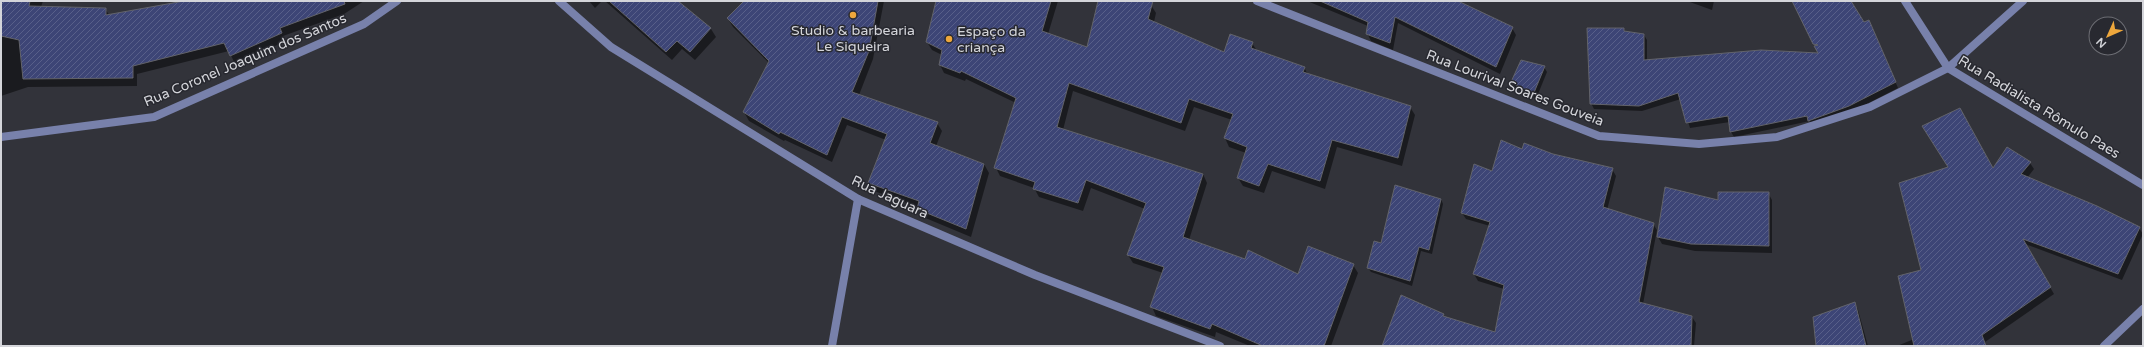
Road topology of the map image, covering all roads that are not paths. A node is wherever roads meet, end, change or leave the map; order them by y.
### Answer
1 (396, 1) edge
2 (558, 1) edge
3 (1256, 1) edge
4 (1905, 1) edge
5 (2023, 1) edge
6 (1948, 68) junction
7 (1, 137) edge
8 (2143, 185) edge
9 (858, 199) junction
10 (2143, 309) edge
11 (832, 346) edge
12 (1220, 346) edge
13 (2104, 346) edge

1 - 7 street, Rua Coronel Joaquim dos Santos
2 - 9 street, Rua Jaguara
3 - 6 street, Rua Lourival Soares Gouveia
4 - 6 street, Rua Radialista Rômulo Paes
5 - 6 street, Rua Lourival Soares Gouveia
6 - 8 street, Rua Radialista Rômulo Paes
9 - 11 street
9 - 12 street, Rua Jaguara
10 - 13 street

